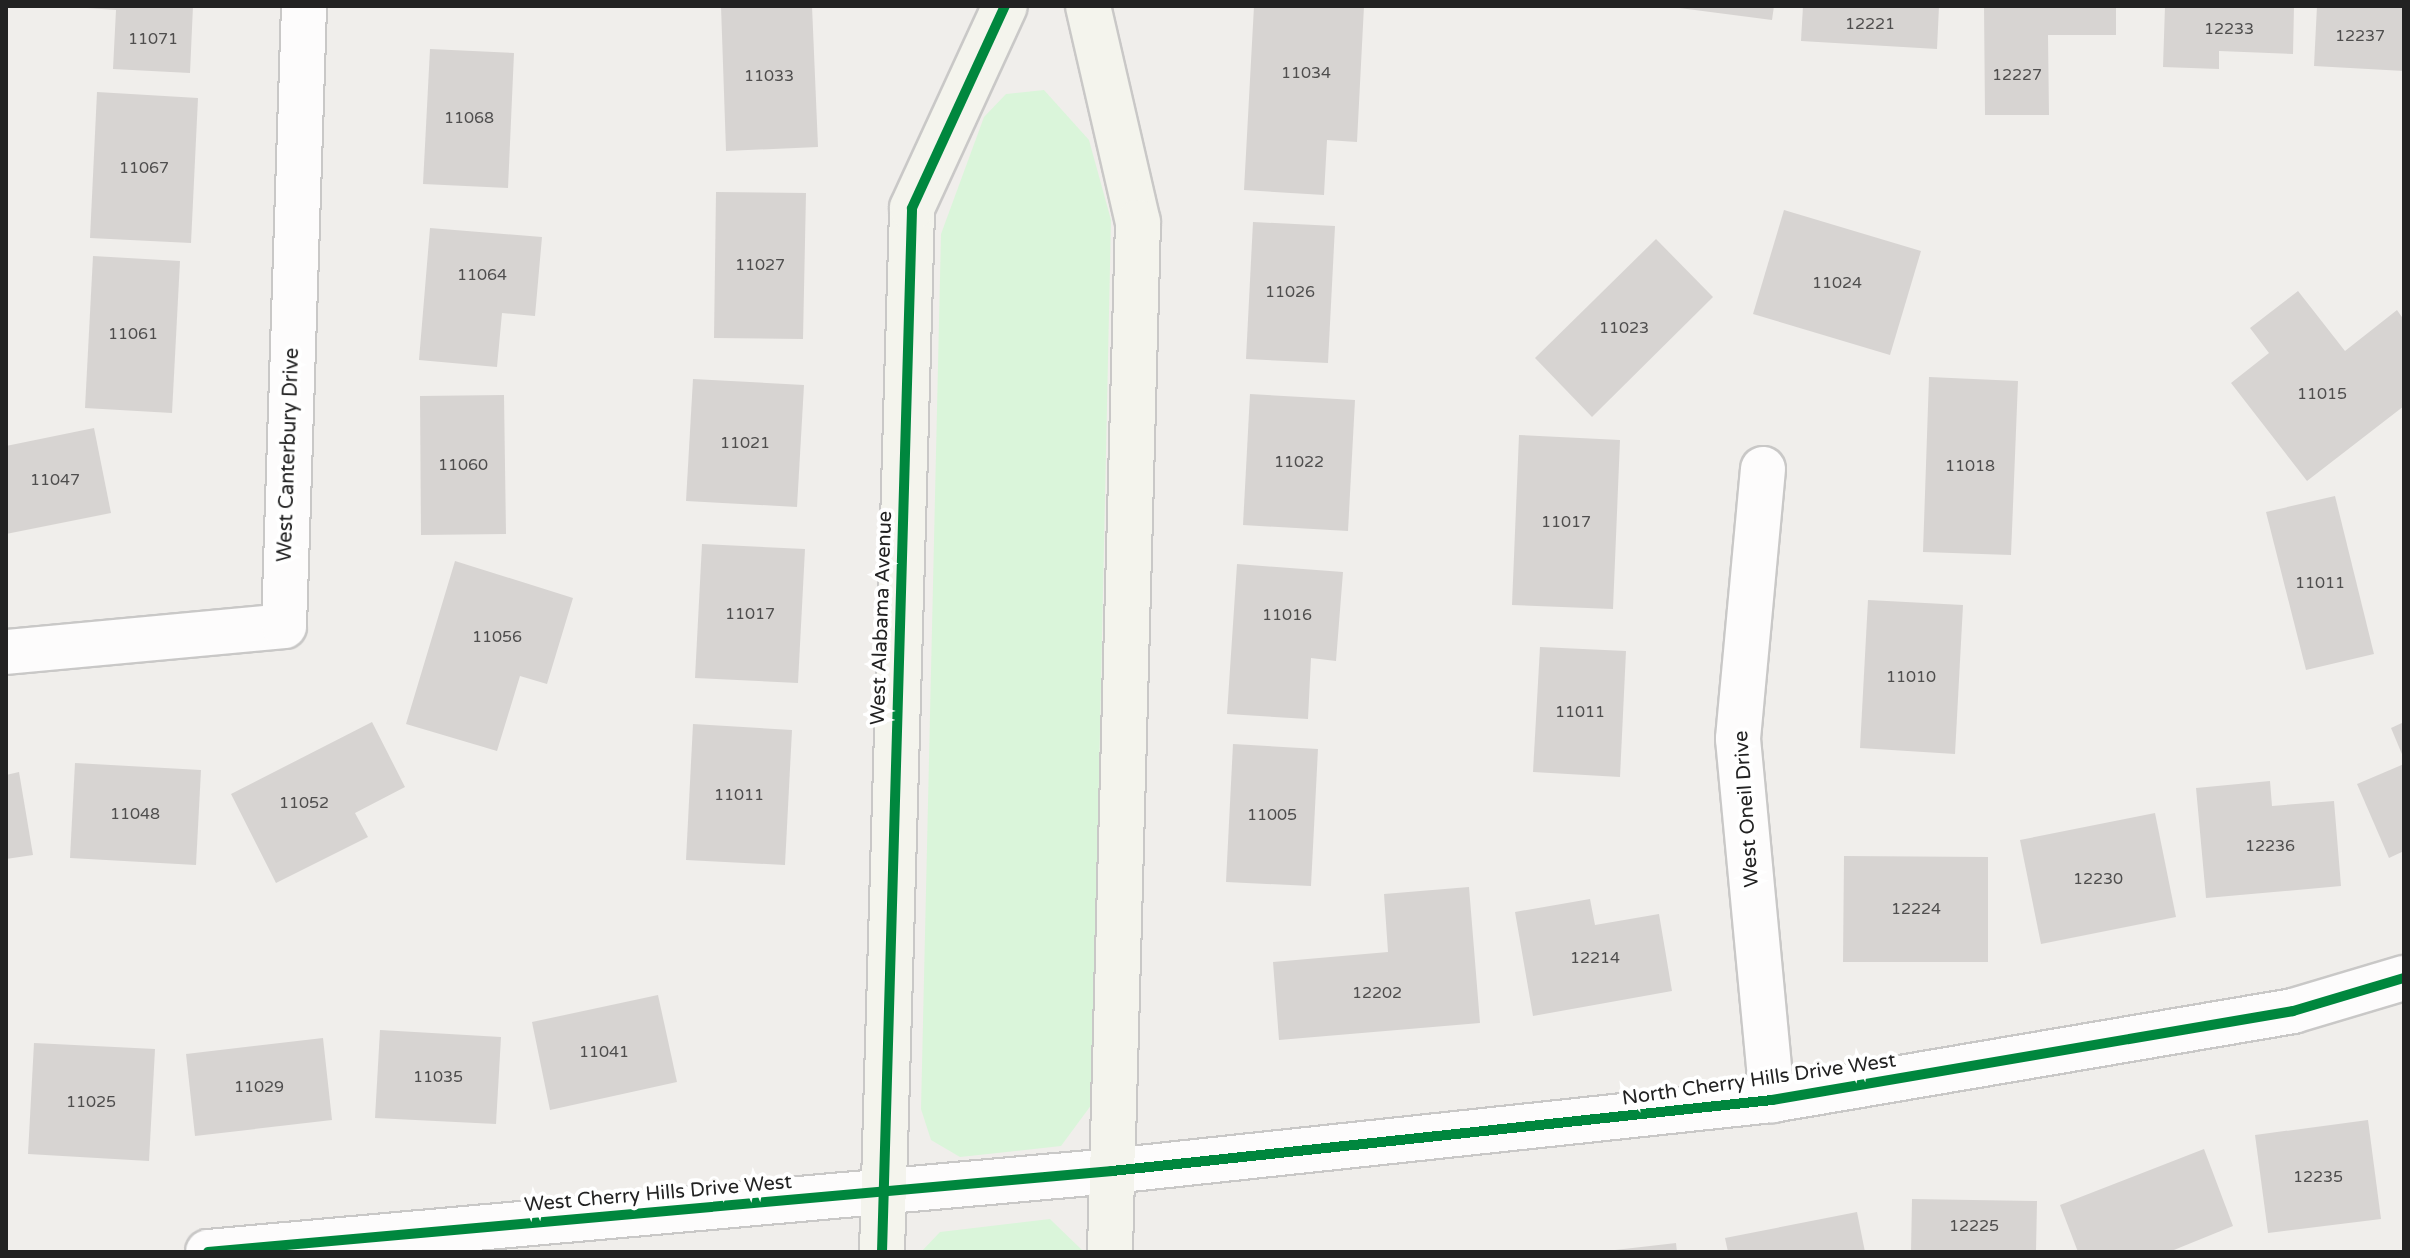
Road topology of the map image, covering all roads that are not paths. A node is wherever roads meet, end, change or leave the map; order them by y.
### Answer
1 (304, 6) edge
2 (1005, 6) edge
3 (1088, 6) edge
4 (1763, 469) dead end
5 (6, 652) edge
6 (2404, 978) edge
7 (1772, 1100) junction
8 (1112, 1171) junction
9 (884, 1192) junction
10 (208, 1252) edge
11 (882, 1252) edge
12 (1110, 1252) edge

1 - 5 street, West Canterbury Drive
2 - 9 street, West Alabama Avenue
3 - 8 street
4 - 7 street, West Oneil Drive
6 - 7 street, North Cherry Hills Drive West
7 - 8 street, North Cherry Hills Drive West
8 - 9 street, West Cherry Hills Drive West
8 - 12 street
9 - 10 street, West Cherry Hills Drive West
9 - 11 street, West Alabama Avenue

